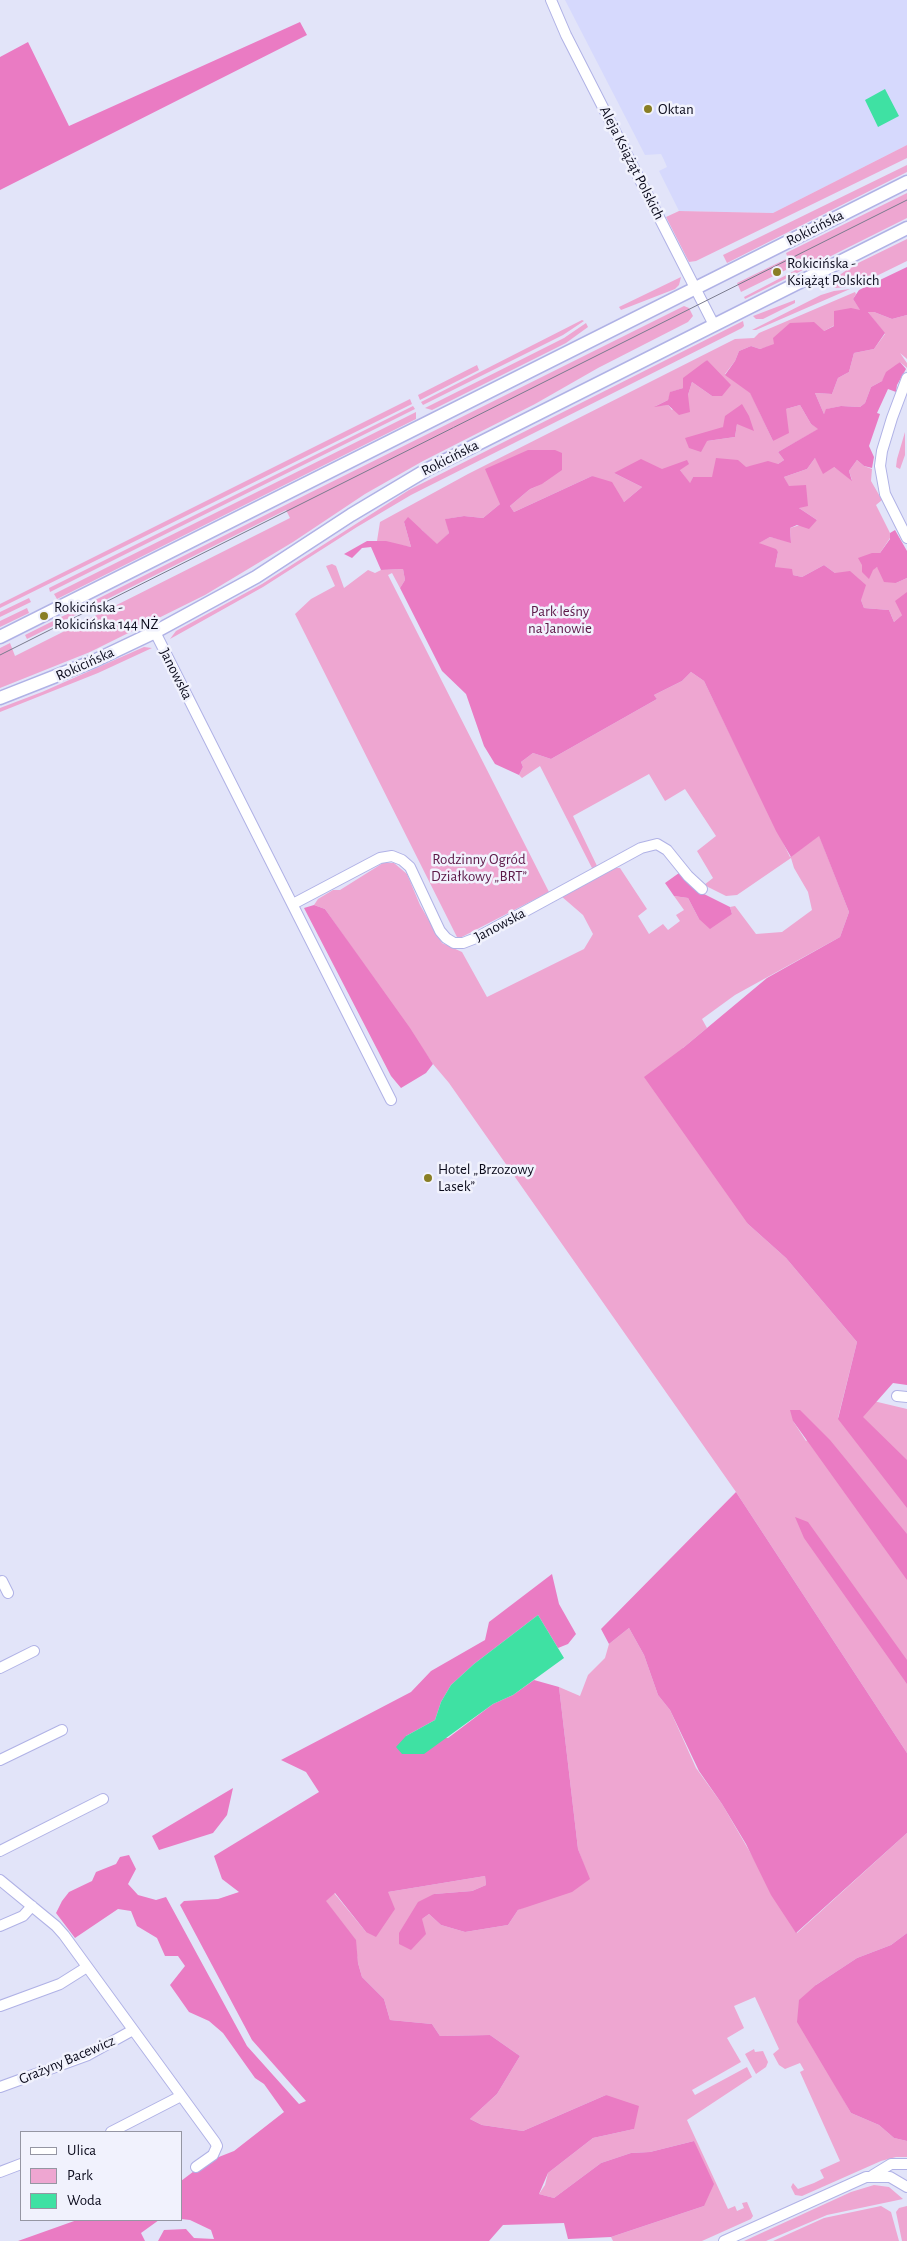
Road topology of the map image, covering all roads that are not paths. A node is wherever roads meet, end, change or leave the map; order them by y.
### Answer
1 (551, 0) edge
2 (907, 182) edge
3 (907, 228) edge
4 (696, 288) junction
5 (714, 325) junction
6 (907, 378) edge
7 (907, 538) edge
8 (155, 632) junction
9 (0, 638) edge
10 (0, 698) edge
11 (702, 888) dead end
12 (293, 904) junction
13 (391, 1100) dead end
14 (0, 1582) edge
15 (8, 1593) dead end
16 (34, 1651) dead end
17 (0, 1668) edge
18 (62, 1730) dead end
19 (0, 1760) edge
20 (102, 1799) dead end
21 (0, 1851) edge
22 (0, 1880) edge
23 (32, 1906) junction
24 (0, 1926) edge
25 (88, 1967) junction
26 (0, 2006) edge
27 (133, 2030) junction
28 (0, 2087) edge
29 (181, 2096) junction
30 (113, 2131) edge
31 (20, 2164) edge
32 (907, 2164) edge
33 (196, 2168) dead end
34 (0, 2172) edge
35 (872, 2176) junction
36 (907, 2187) edge
37 (724, 2241) edge

1 - 4 street, Aleja Książąt Polskich
2 - 4 main road, Rokicińska
3 - 5 main road, Rokicińska
4 - 5 street, Aleja Książąt Polskich
4 - 9 main road, Rokicińska
5 - 8 main road, Rokicińska
6 - 7 street
8 - 10 main road, Rokicińska
8 - 12 street, Janowska
11 - 12 street, Janowska
12 - 13 street, Janowska
14 - 15 street
16 - 17 street
18 - 19 street
20 - 21 street
22 - 23 street, Grażyny Bacewicz
23 - 24 street
23 - 25 street, Grażyny Bacewicz
25 - 26 street
25 - 27 street, Grażyny Bacewicz
27 - 28 street, Grażyny Bacewicz
27 - 29 street, Grażyny Bacewicz
29 - 30 street
29 - 33 street, Grażyny Bacewicz
31 - 34 street
32 - 35 street
35 - 36 street
35 - 37 street

